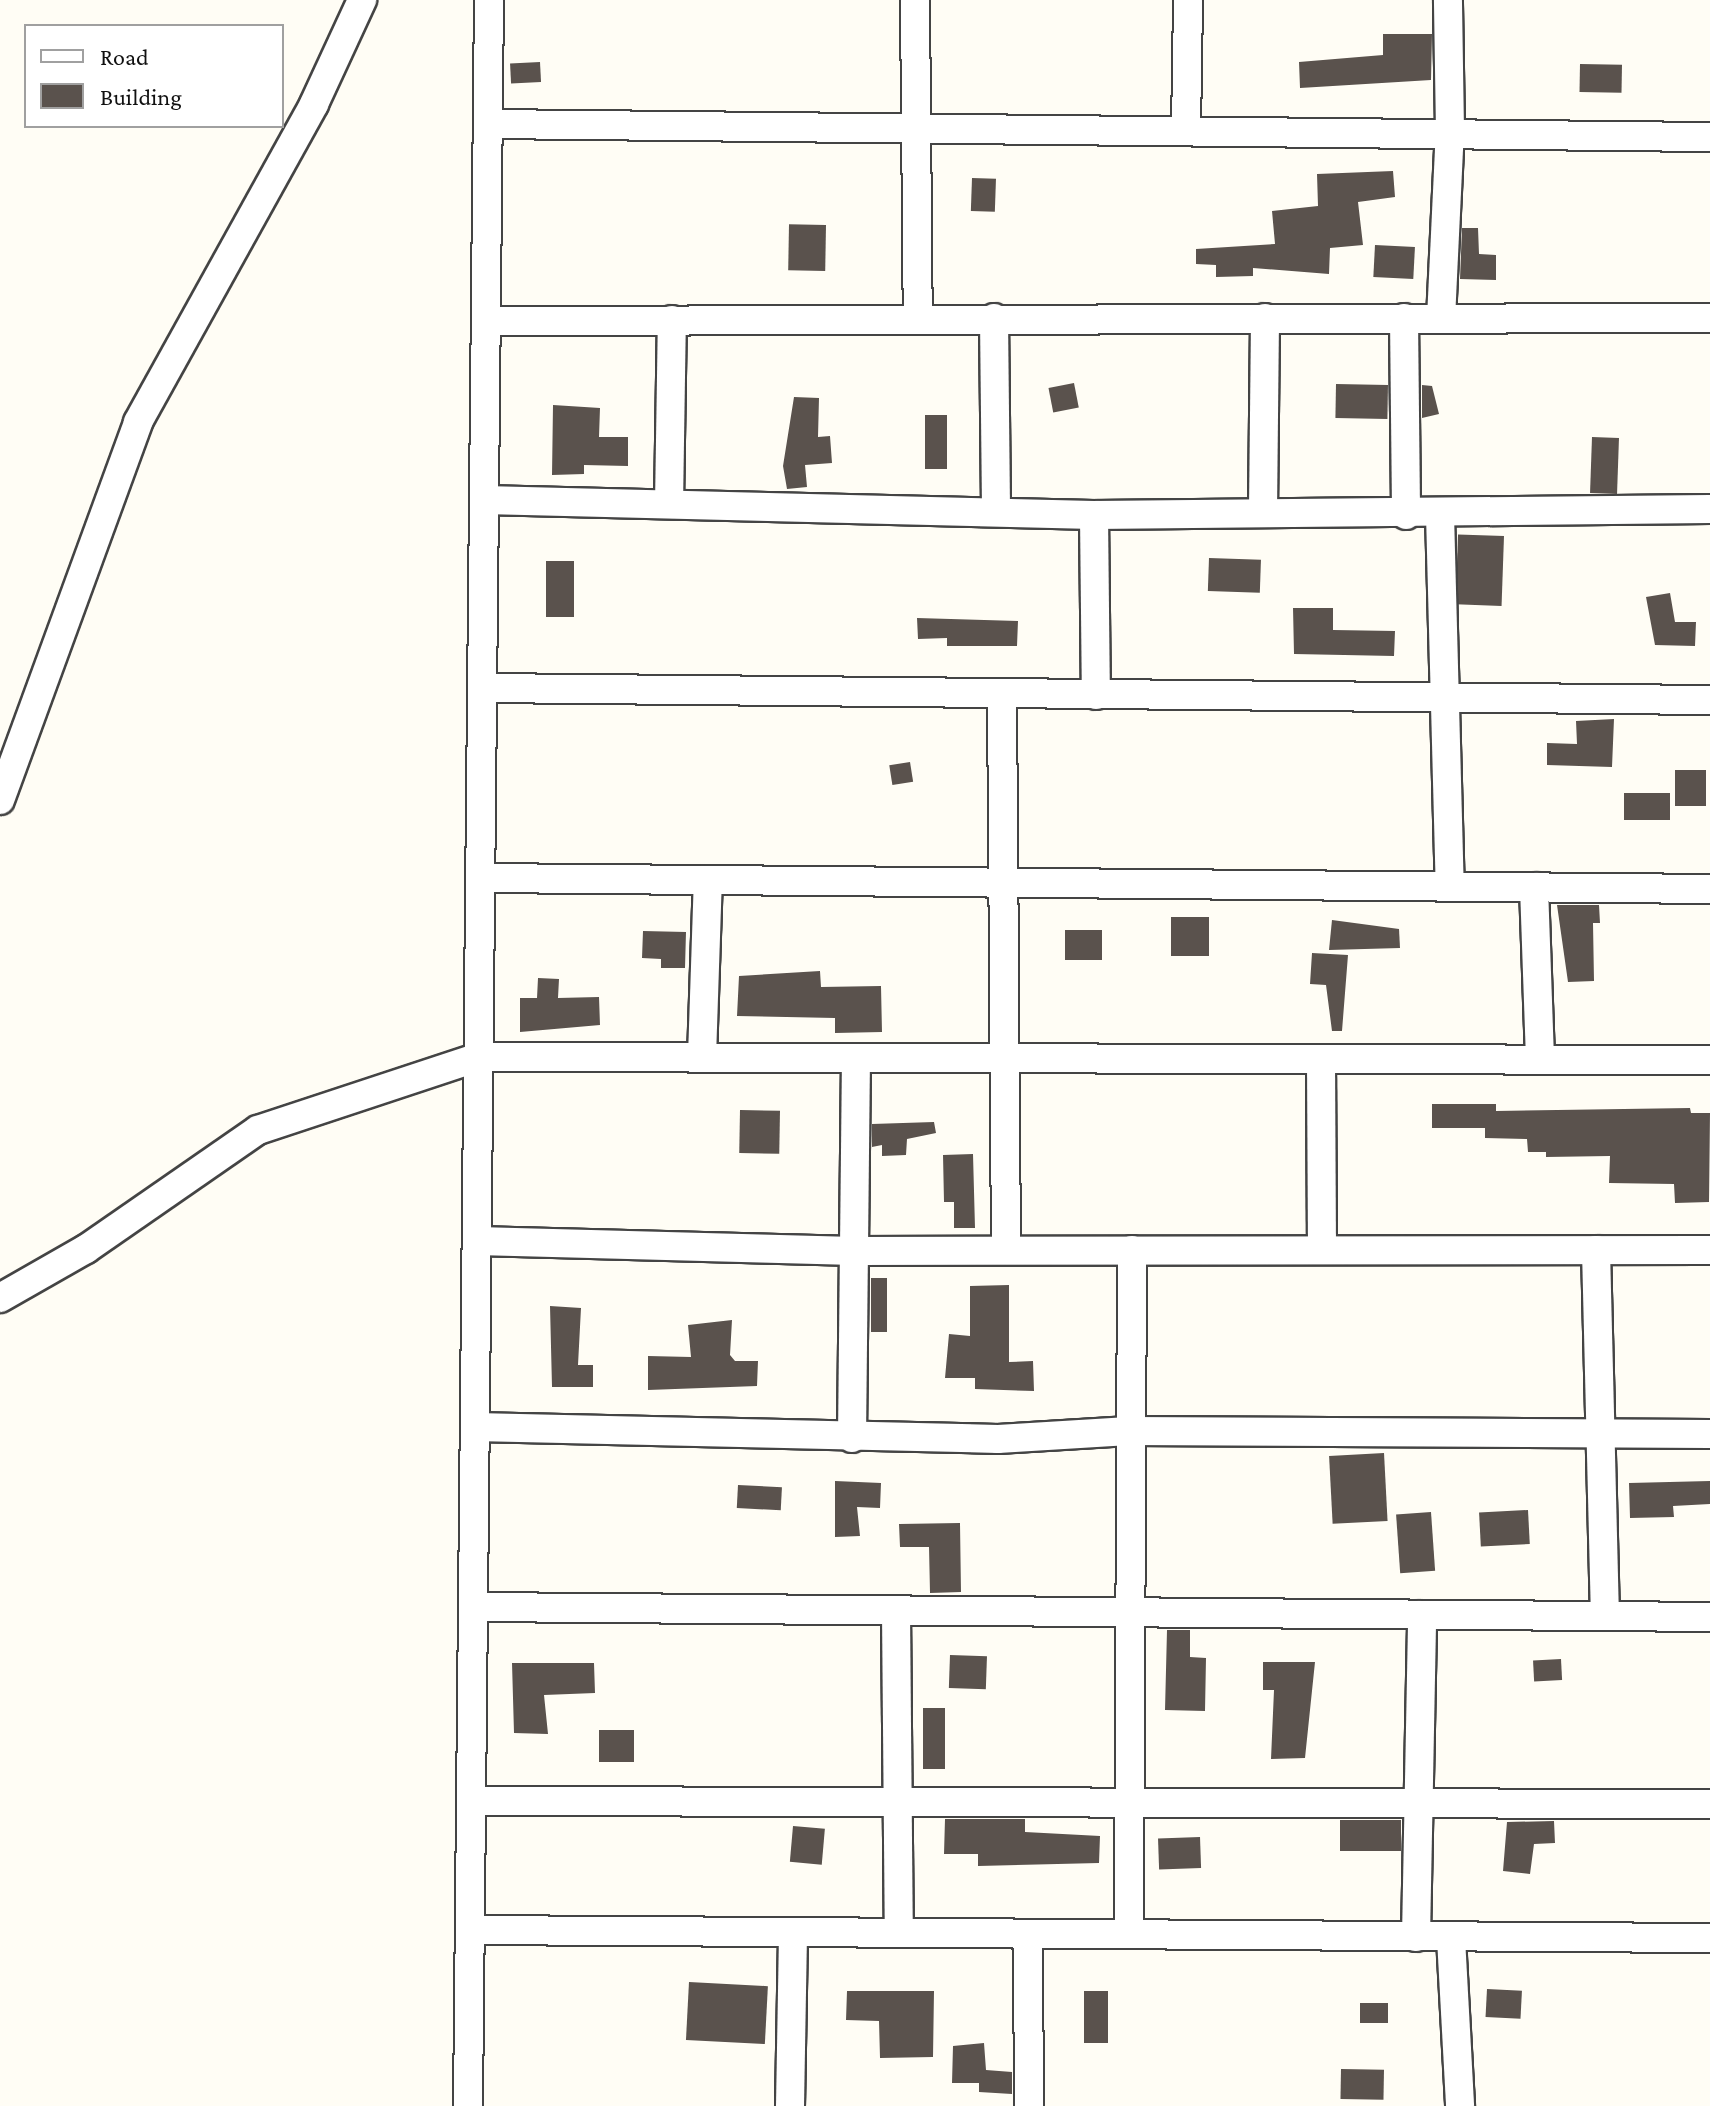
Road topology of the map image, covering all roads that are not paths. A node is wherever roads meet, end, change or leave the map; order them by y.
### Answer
1 (362, 0) edge
2 (489, 0) edge
3 (915, 0) edge
4 (1188, 0) edge
5 (1448, 0) edge
6 (488, 124) junction
7 (916, 129) junction
8 (1186, 130) junction
9 (1450, 131) junction
10 (1710, 137) edge
11 (994, 318) junction
12 (1265, 318) junction
13 (1404, 318) junction
14 (1710, 318) edge
15 (918, 319) junction
16 (1441, 319) junction
17 (672, 320) junction
18 (486, 321) junction
19 (484, 500) junction
20 (669, 504) junction
21 (1710, 509) edge
22 (996, 511) junction
23 (1263, 511) junction
24 (1440, 514) junction
25 (1094, 515) junction
26 (1406, 515) junction
27 (483, 688) junction
28 (1002, 693) junction
29 (1096, 695) junction
30 (1447, 697) junction
31 (1710, 700) edge
32 (0, 800) edge
33 (481, 878) junction
34 (708, 880) junction
35 (1000, 883) junction
36 (1450, 886) junction
37 (1534, 887) junction
38 (1710, 889) edge
39 (479, 1057) junction
40 (702, 1057) junction
41 (856, 1058) junction
42 (1006, 1058) junction
43 (1321, 1059) junction
44 (1540, 1060) junction
45 (1710, 1060) edge
46 (477, 1241) junction
47 (1006, 1250) junction
48 (1132, 1250) junction
49 (1322, 1250) junction
50 (1596, 1250) junction
51 (1710, 1250) edge
52 (855, 1251) junction
53 (0, 1298) edge
54 (475, 1427) junction
55 (1129, 1431) junction
56 (1602, 1433) junction
57 (1710, 1434) edge
58 (852, 1438) junction
59 (473, 1607) junction
60 (896, 1611) junction
61 (1127, 1612) junction
62 (1422, 1615) junction
63 (1605, 1616) junction
64 (1710, 1617) edge
65 (472, 1801) junction
66 (1132, 1801) junction
67 (897, 1802) junction
68 (1710, 1804) edge
69 (1419, 1805) junction
70 (470, 1930) junction
71 (899, 1932) junction
72 (793, 1933) junction
73 (1028, 1934) junction
74 (1129, 1934) junction
75 (1416, 1937) junction
76 (1451, 1938) junction
77 (1710, 1938) edge
78 (468, 2106) edge
79 (790, 2106) edge
80 (1029, 2106) edge
81 (1460, 2106) edge

1 - 32 street
2 - 6 street
3 - 7 street
4 - 8 street
5 - 9 street
6 - 7 street
6 - 18 street
7 - 8 street
7 - 15 street
8 - 9 street
9 - 10 street
9 - 16 street
11 - 12 street
11 - 15 street
11 - 22 street
12 - 13 street
12 - 23 street
13 - 16 street
13 - 26 street
14 - 16 street
15 - 17 street
17 - 18 street
17 - 20 street
18 - 19 street
19 - 20 street
19 - 27 street
20 - 22 street
21 - 24 street
22 - 25 street
23 - 25 street
23 - 26 street
24 - 26 street
24 - 30 street
25 - 29 street
27 - 28 street
27 - 33 street
28 - 29 street
28 - 35 street
29 - 30 street
30 - 31 street
30 - 36 street
33 - 34 street
33 - 39 street
34 - 35 street
34 - 40 street
35 - 36 street
35 - 42 street
36 - 37 street
37 - 38 street
37 - 44 street
39 - 40 street
39 - 46 street
39 - 53 street
40 - 41 street
41 - 42 street
41 - 52 street
42 - 43 street
42 - 47 street
43 - 44 street
43 - 49 street
44 - 45 street
46 - 52 street
46 - 54 street
47 - 48 street
47 - 52 street
48 - 49 street
48 - 55 street
49 - 50 street
50 - 51 street
50 - 56 street
52 - 58 street
54 - 58 street
54 - 59 street
55 - 56 street
55 - 58 street
55 - 61 street
56 - 57 street
56 - 63 street
59 - 60 street
59 - 65 street
60 - 61 street
60 - 67 street
61 - 62 street
61 - 66 street
62 - 63 street
62 - 69 street
63 - 64 street
65 - 67 street
65 - 70 street
66 - 67 street
66 - 69 street
66 - 74 street
67 - 71 street
68 - 69 street
69 - 75 street
70 - 72 street
70 - 78 street
71 - 72 street
71 - 73 street
72 - 79 street
73 - 74 street
73 - 80 street
74 - 75 street
75 - 76 street
76 - 77 street
76 - 81 street

